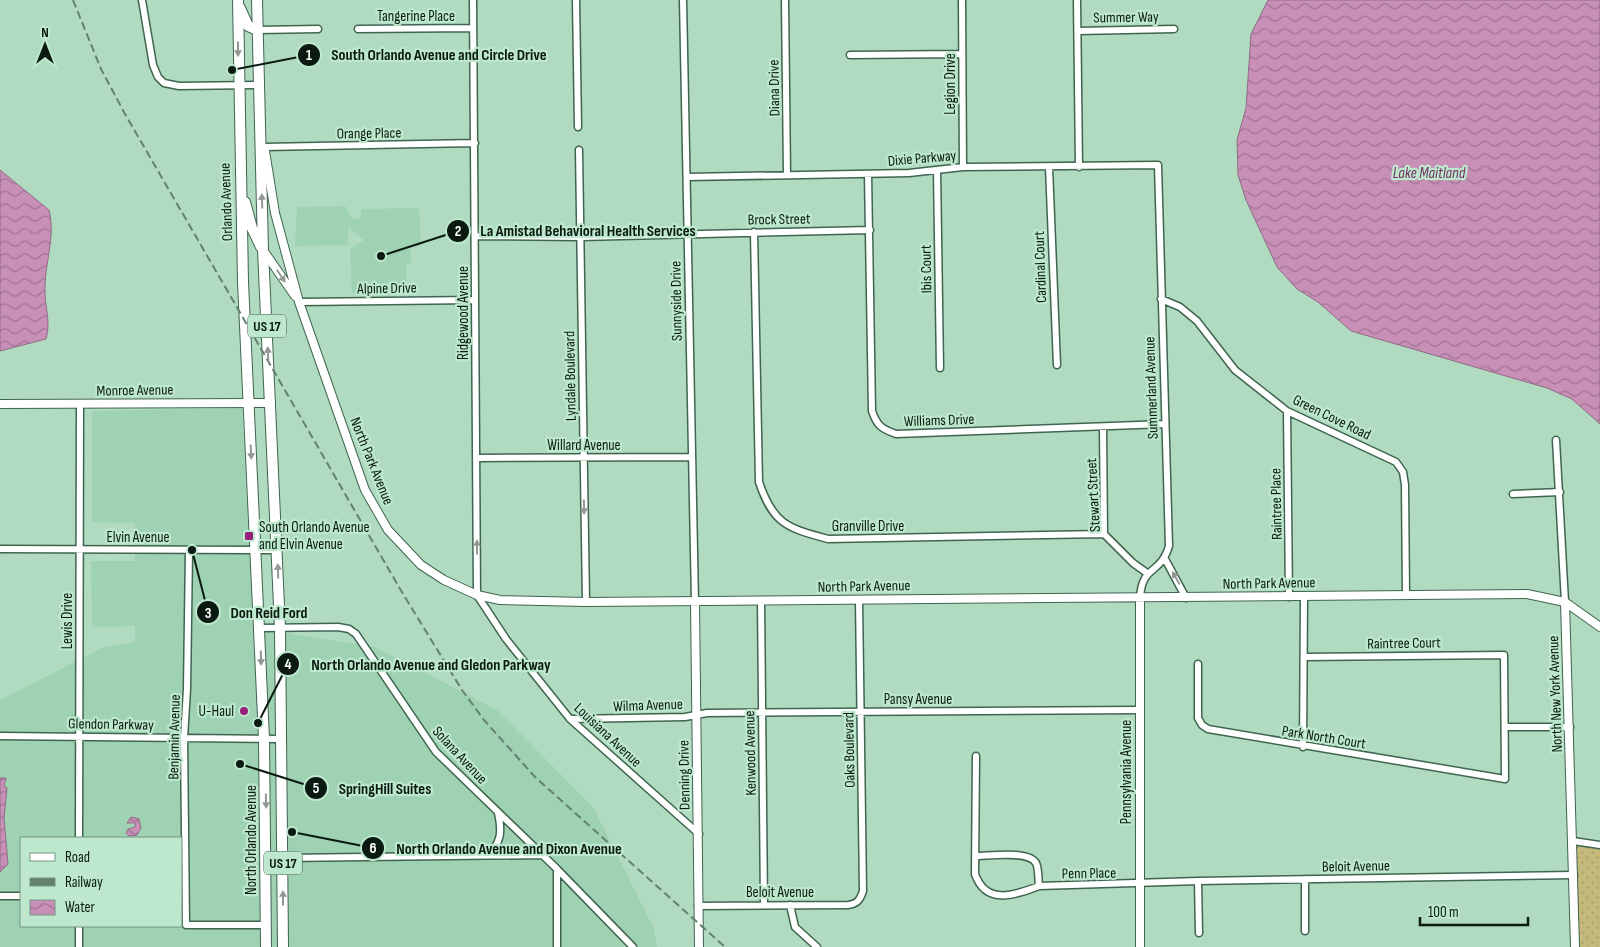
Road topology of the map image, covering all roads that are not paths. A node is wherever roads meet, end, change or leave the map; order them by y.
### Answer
1 (142, 0) edge
2 (257, 0) edge
3 (473, 0) edge
4 (576, 0) edge
5 (683, 0) edge
6 (785, 0) edge
7 (962, 0) edge
8 (1077, 0) edge
9 (238, 1) edge
10 (358, 28) dead end
11 (473, 28) junction
12 (1174, 29) dead end
13 (257, 30) junction
14 (318, 30) dead end
15 (1078, 31) junction
16 (962, 54) junction
17 (850, 55) dead end
18 (258, 85) junction
19 (238, 86) junction
20 (259, 120) junction
21 (578, 127) dead end
22 (475, 143) junction
23 (264, 147) junction
24 (578, 150) dead end
25 (1158, 166) joint
26 (963, 167) junction
27 (1049, 167) junction
28 (1079, 167) junction
29 (937, 170) junction
30 (868, 174) junction
31 (787, 175) junction
32 (688, 177) junction
33 (240, 182) junction
34 (870, 230) junction
35 (754, 232) junction
36 (688, 234) junction
37 (475, 236) junction
38 (580, 237) junction
39 (263, 250) junction
40 (1162, 299) junction
41 (475, 300) junction
42 (299, 302) junction
43 (1056, 365) dead end
44 (940, 368) dead end
45 (249, 403) junction
46 (271, 403) junction
47 (0, 404) edge
48 (80, 404) junction
49 (1287, 411) junction
50 (1165, 424) junction
51 (1103, 427) junction
52 (1556, 440) dead end
53 (692, 457) junction
54 (477, 458) junction
55 (584, 458) junction
56 (1560, 492) junction
57 (1513, 494) dead end
58 (1104, 534) junction
59 (0, 550) edge
60 (80, 550) junction
61 (189, 550) junction
62 (256, 550) junction
63 (277, 550) junction
64 (1165, 559) junction
65 (1147, 573) junction
66 (477, 595) junction
67 (1406, 595) junction
68 (1304, 596) junction
69 (1289, 597) junction
70 (1140, 598) junction
71 (1186, 598) junction
72 (859, 600) junction
73 (761, 601) junction
74 (586, 602) junction
75 (694, 602) junction
76 (1566, 602) junction
77 (1600, 627) edge
78 (260, 628) junction
79 (280, 628) junction
80 (1304, 657) junction
81 (1198, 664) dead end
82 (1140, 710) junction
83 (762, 712) junction
84 (861, 712) junction
85 (697, 715) junction
86 (570, 719) junction
87 (1505, 727) junction
88 (1570, 727) junction
89 (79, 735) junction
90 (0, 736) edge
91 (184, 738) junction
92 (264, 739) junction
93 (281, 739) junction
94 (1303, 747) junction
95 (976, 756) dead end
96 (498, 813) junction
97 (699, 834) junction
98 (79, 837) edge
99 (1573, 841) junction
100 (1600, 845) edge
101 (542, 855) junction
102 (485, 856) junction
103 (975, 856) junction
104 (283, 858) junction
105 (557, 869) junction
106 (1574, 875) junction
107 (1305, 880) junction
108 (1198, 881) junction
109 (1140, 884) junction
110 (1039, 886) junction
111 (0, 896) edge
112 (20, 896) edge
113 (184, 896) edge
114 (860, 900) joint
115 (764, 905) junction
116 (790, 905) junction
117 (698, 906) junction
118 (266, 925) junction
119 (79, 927) edge
120 (1305, 931) dead end
121 (1199, 933) dead end
122 (267, 945) edge
123 (79, 947) edge
124 (283, 947) edge
125 (557, 947) edge
126 (633, 947) edge
127 (699, 947) edge
128 (817, 947) edge
129 (1140, 947) edge
130 (1574, 947) edge

1 - 19 street
2 - 13 main road, US 17
3 - 11 street, Ridgewood Avenue
4 - 21 street
5 - 32 street, Sunnyside Drive
6 - 31 street, Diana Drive
7 - 16 street, Legion Drive
8 - 15 street
9 - 13 main road
9 -> 19 main road, Orlando Avenue / US 17
10 - 11 street, Tangerine Place
11 - 22 street, Ridgewood Avenue
12 - 15 street, Summer Way
13 - 14 street
13 - 18 main road, US 17
15 - 28 street
16 - 17 street
16 - 26 street, Legion Drive
18 - 19 street
18 - 20 main road, US 17
19 - 33 main road, Orlando Avenue / US 17
20 - 23 street, North Park Avenue
39 -> 20 main road, US 17
22 - 23 street, Orange Place
22 - 37 street, Ridgewood Avenue
23 - 42 street, North Park Avenue
24 - 38 street, Lyndale Boulevard
25 - 28 street, Dixie Parkway
25 - 40 street, Summerland Avenue
26 - 27 street, Dixie Parkway
26 - 29 street, Dixie Parkway
27 - 28 street, Dixie Parkway
27 - 43 street, Cardinal Court
29 - 30 street, Dixie Parkway
29 - 44 street, Ibis Court
30 - 31 street, Dixie Parkway
30 - 34 street, Williams Drive
31 - 32 street, Dixie Parkway
32 - 36 street, Sunnyside Drive
33 - 39 main road
33 - 45 main road, Orlando Avenue / US 17
34 - 35 street, Brock Street
34 - 51 street, Williams Drive
35 - 36 street, Brock Street
35 - 58 street, Granville Drive
36 - 38 street
36 - 53 street, Sunnyside Drive
37 - 38 street
37 - 41 street, Ridgewood Avenue
38 - 55 street, Lyndale Boulevard
39 -> 42 street, North Park Avenue
46 -> 39 main road, US 17
40 - 49 street, Green Cove Road
40 - 50 street, Summerland Avenue
41 - 42 street, Alpine Drive
41 - 54 street, Ridgewood Avenue
42 - 66 street, North Park Avenue
45 - 46 street, Monroe Avenue
45 - 48 street, Monroe Avenue
45 -> 62 main road, North Orlando Avenue / US 17
46 - 63 main road, North Orlando Avenue / US 17
47 - 48 street, Monroe Avenue
48 - 60 street, Lewis Drive
49 - 67 street, Green Cove Road
49 - 69 street, Raintree Place
50 - 51 street, Williams Drive
50 - 64 street, Summerland Avenue
51 - 58 street, Stewart Street
52 - 56 street, North New York Avenue
53 - 55 street, Willard Avenue
53 - 75 street, Sunnyside Drive
54 - 55 street, Willard Avenue
66 -> 54 street, Ridgewood Avenue
55 -> 74 street, Lyndale Boulevard
56 - 57 street
56 - 76 street, North New York Avenue
58 - 65 street, Stewart Street
59 - 60 street, Elvin Avenue
60 - 61 street, Elvin Avenue
60 - 89 street, Lewis Drive
61 - 62 street, Elvin Avenue
61 - 91 street, Benjamin Avenue
62 - 63 street, Elvin Avenue
62 - 78 main road, North Orlando Avenue / US 17
79 -> 63 main road, North Orlando Avenue / US 17
64 - 65 street
71 -> 64 street
65 - 70 street
66 - 74 street, North Park Avenue
66 - 86 street, Louisiana Avenue
67 - 68 street, North Park Avenue
67 - 76 street, North Park Avenue
68 - 69 street, North Park Avenue
68 - 80 street
69 - 71 street, North Park Avenue
70 - 71 street, North Park Avenue
70 - 72 street, North Park Avenue
70 - 82 street, Pennsylvania Avenue
72 - 73 street, North Park Avenue
72 - 84 street, Oaks Boulevard
73 - 75 street, North Park Avenue
73 - 83 street, Kenwood Avenue
74 - 75 street, North Park Avenue
75 - 85 street, Denning Drive
76 - 77 street, North Park Avenue
76 - 88 street, North New York Avenue
78 - 79 street, Solana Avenue
78 -> 92 main road, North Orlando Avenue / US 17
79 - 93 main road, North Orlando Avenue / US 17
79 - 96 street, Solana Avenue
80 - 87 street, Raintree Court
80 - 94 street
81 - 94 street, Park North Court
82 - 84 street, Pansy Avenue
82 - 109 street, Pennsylvania Avenue
83 - 84 street, Pansy Avenue
83 - 85 street, Pansy Avenue
83 - 115 street, Kenwood Avenue
84 - 114 street, Oaks Boulevard
85 - 86 street, Wilma Avenue
85 - 97 street, Denning Drive
86 - 97 street, Louisiana Avenue
87 - 88 street
87 - 94 street, Park North Court
88 - 99 street, North New York Avenue
89 - 90 street, Glendon Parkway
89 - 91 street, Glendon Parkway
89 - 98 street, Lewis Drive
91 - 92 street, Glendon Parkway
91 - 113 street, Benjamin Avenue
92 - 93 street, Glendon Parkway
92 -> 118 main road, North Orlando Avenue / US 17
93 - 104 main road, North Orlando Avenue / US 17
95 - 103 street, Penn Place
96 - 101 street, Solana Avenue
96 - 102 street
97 - 117 street, Denning Drive
99 - 100 street
99 - 106 street, North New York Avenue
101 - 102 street
101 - 105 street, Solana Avenue
102 - 104 street
103 - 110 street
103 - 110 street, Penn Place
124 -> 104 main road, North Orlando Avenue / US 17
105 - 125 street
105 - 126 street, Solana Avenue
106 - 107 street, Beloit Avenue
106 - 130 street, North New York Avenue
107 - 108 street, Beloit Avenue
107 - 120 street
108 - 109 street, Beloit Avenue
108 - 121 street
109 - 110 street, Penn Place
109 - 129 street, Pennsylvania Avenue
111 - 112 street
113 - 118 street, Benjamin Avenue
114 - 116 street, Beloit Avenue
115 - 116 street, Beloit Avenue
115 - 117 street, Beloit Avenue
116 - 128 street
117 - 127 street, Denning Drive
118 - 122 main road, North Orlando Avenue / US 17
119 - 123 street

